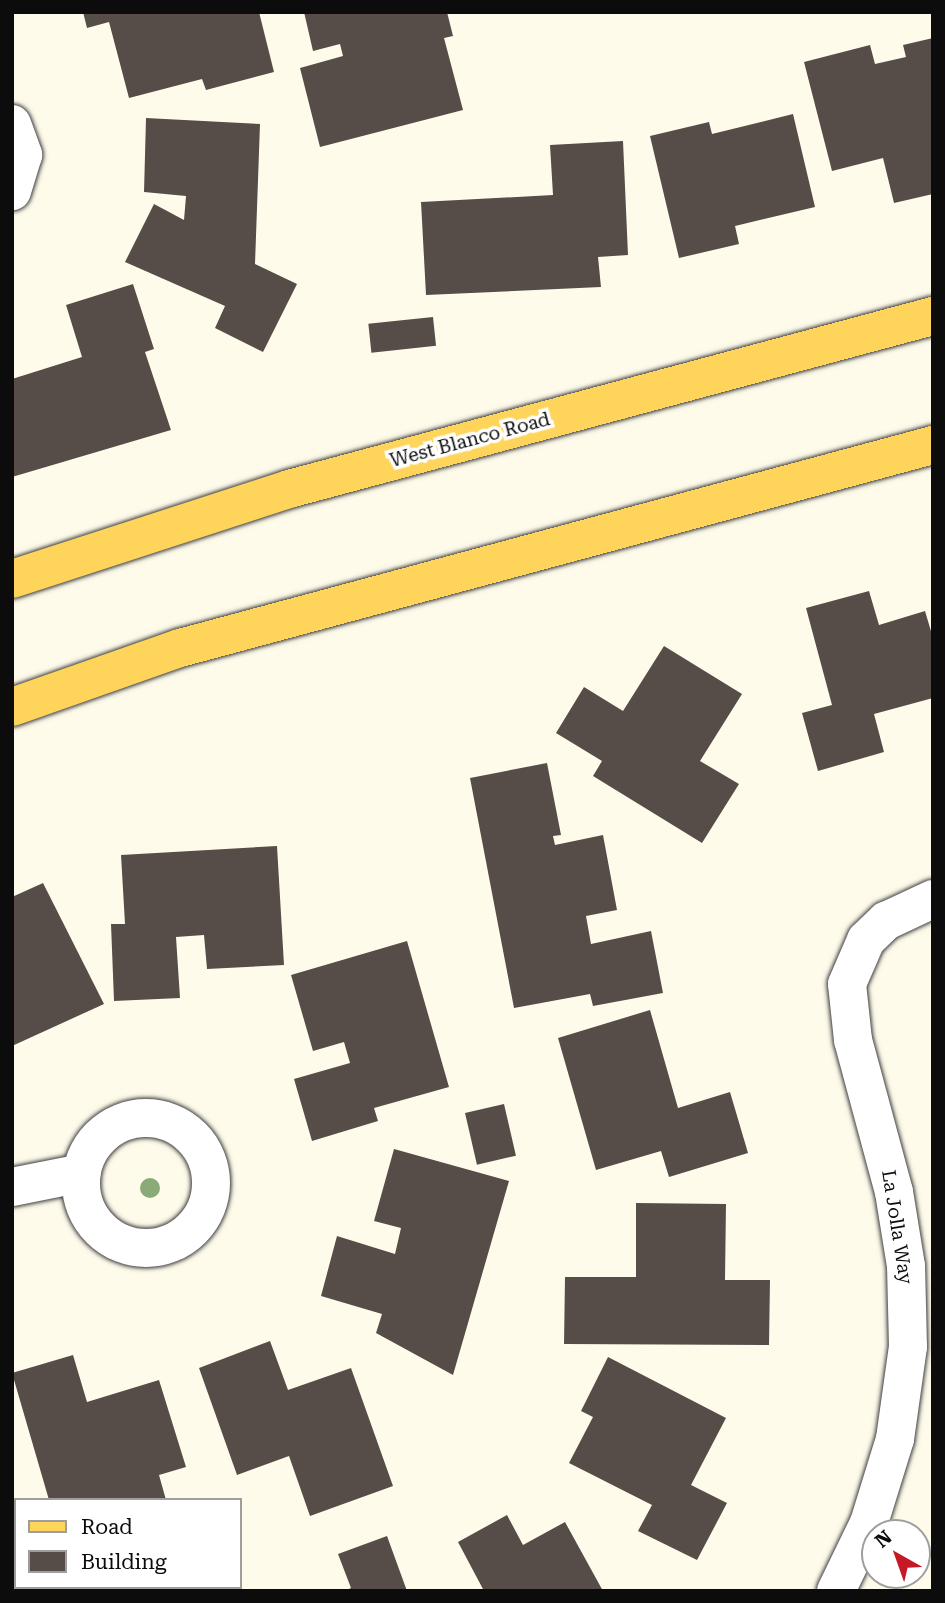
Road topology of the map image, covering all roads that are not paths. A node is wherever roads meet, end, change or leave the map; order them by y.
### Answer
1 (12, 124) edge
2 (12, 191) edge
3 (933, 316) edge
4 (933, 445) edge
5 (12, 579) edge
6 (12, 708) edge
7 (933, 899) edge
8 (82, 1173) dead end
9 (12, 1186) edge
10 (836, 1591) edge

1 - 2 street
3 - 5 main road, West Blanco Road
4 - 6 main road
7 - 10 street, La Jolla Way
8 - 9 street

